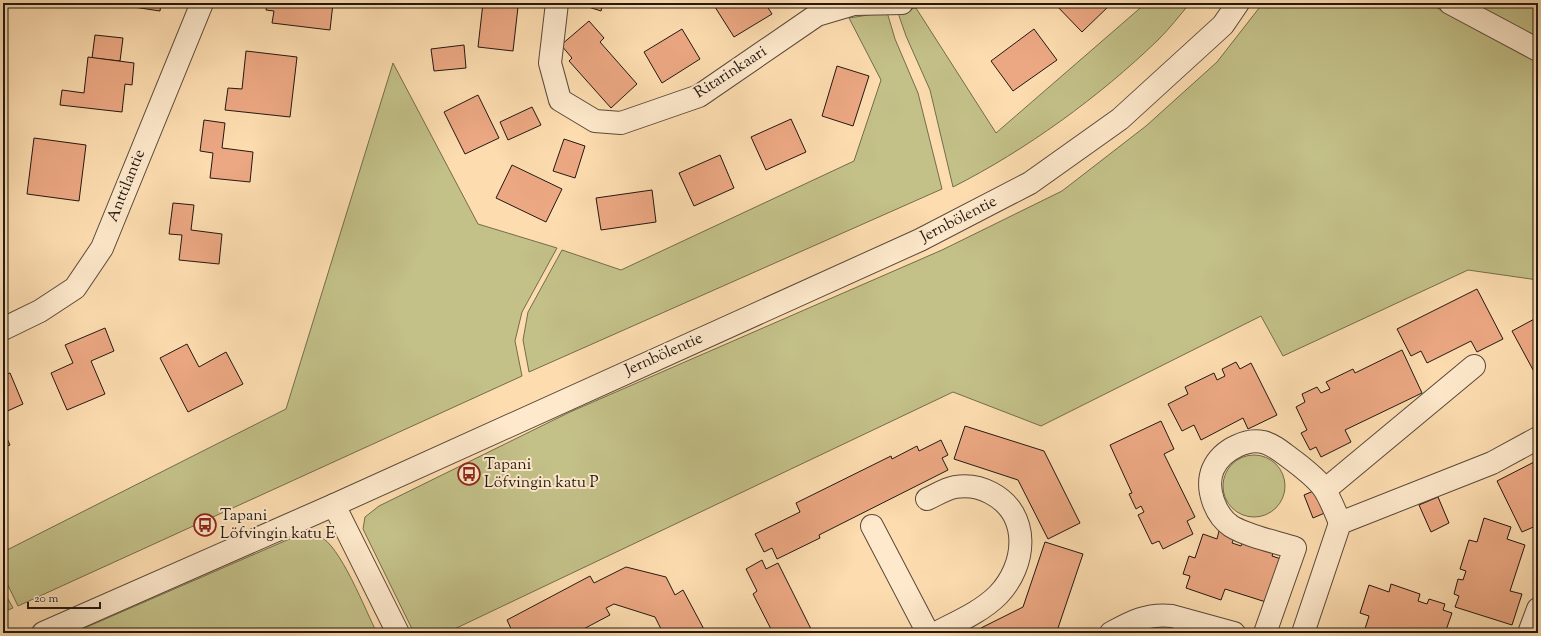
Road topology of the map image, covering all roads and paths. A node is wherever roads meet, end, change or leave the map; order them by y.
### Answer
1 (202, 3) edge
2 (557, 3) edge
3 (902, 3) edge
4 (1238, 3) edge
5 (1450, 3) edge
6 (1538, 50) edge
7 (3, 329) edge
8 (1474, 366) dead end
9 (1538, 438) edge
10 (1326, 489) junction
11 (927, 499) dead end
12 (334, 505) junction
13 (1340, 523) junction
14 (872, 526) dead end
15 (1538, 609) edge
16 (43, 633) edge
17 (398, 633) edge
18 (928, 633) edge
19 (936, 633) edge
20 (1111, 633) edge
21 (1234, 633) edge
22 (1265, 633) edge
23 (1303, 633) edge
24 (1529, 633) edge

1 - 7 street, Anttilantie
2 - 3 street, Ritarinkaari
4 - 12 street, Jernbölentie
5 - 6 street
8 - 10 street
9 - 13 street
10 - 13 street
10 - 22 street
11 - 19 street
12 - 16 street, Jernbölentie
12 - 17 street
13 - 23 street
14 - 18 street
15 - 24 street
20 - 21 street

